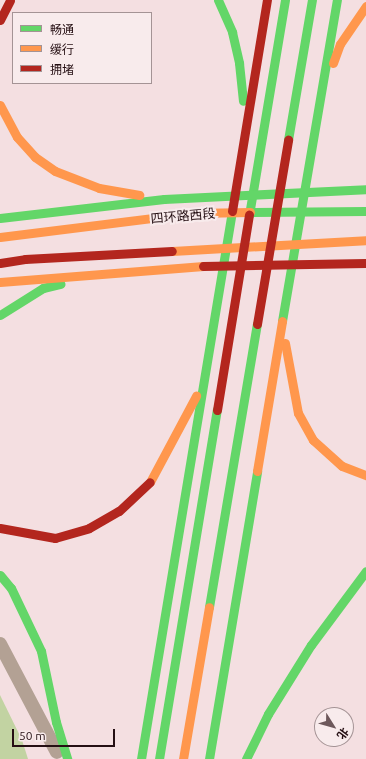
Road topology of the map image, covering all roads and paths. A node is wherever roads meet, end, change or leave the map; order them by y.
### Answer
1 (10, 0) edge
2 (218, 0) edge
3 (267, 0) edge
4 (286, 0) edge
5 (312, 0) edge
6 (337, 0) edge
7 (366, 6) edge
8 (0, 20) edge
9 (0, 105) edge
10 (314, 125) junction
11 (244, 144) junction
12 (366, 187) edge
13 (164, 199) junction
14 (366, 212) edge
15 (0, 218) edge
16 (0, 236) edge
17 (366, 240) edge
18 (0, 263) edge
19 (365, 263) edge
20 (115, 272) junction
21 (0, 282) edge
22 (0, 315) edge
23 (282, 324) junction
24 (204, 381) junction
25 (366, 475) edge
26 (0, 528) edge
27 (366, 572) edge
28 (0, 575) edge
29 (0, 644) edge
30 (60, 759) edge
31 (67, 759) edge
32 (141, 759) edge
33 (158, 759) edge
34 (183, 759) edge
35 (210, 759) edge
36 (246, 759) edge

1 - 8 main road
2 - 11 main road
3 - 11 main road
4 - 33 main road
5 - 34 main road
6 - 10 main road
7 - 10 main road
9 - 13 main road
10 - 23 main road
11 - 24 main road
12 - 13 main road
13 - 15 main road
14 - 16 main road, 四环路西段
17 - 18 main road
19 - 20 main road
20 - 21 main road
20 - 22 main road
23 - 25 main road
23 - 35 main road
24 - 26 main road
24 - 32 main road
27 - 36 main road
28 - 31 main road
29 - 30 street

